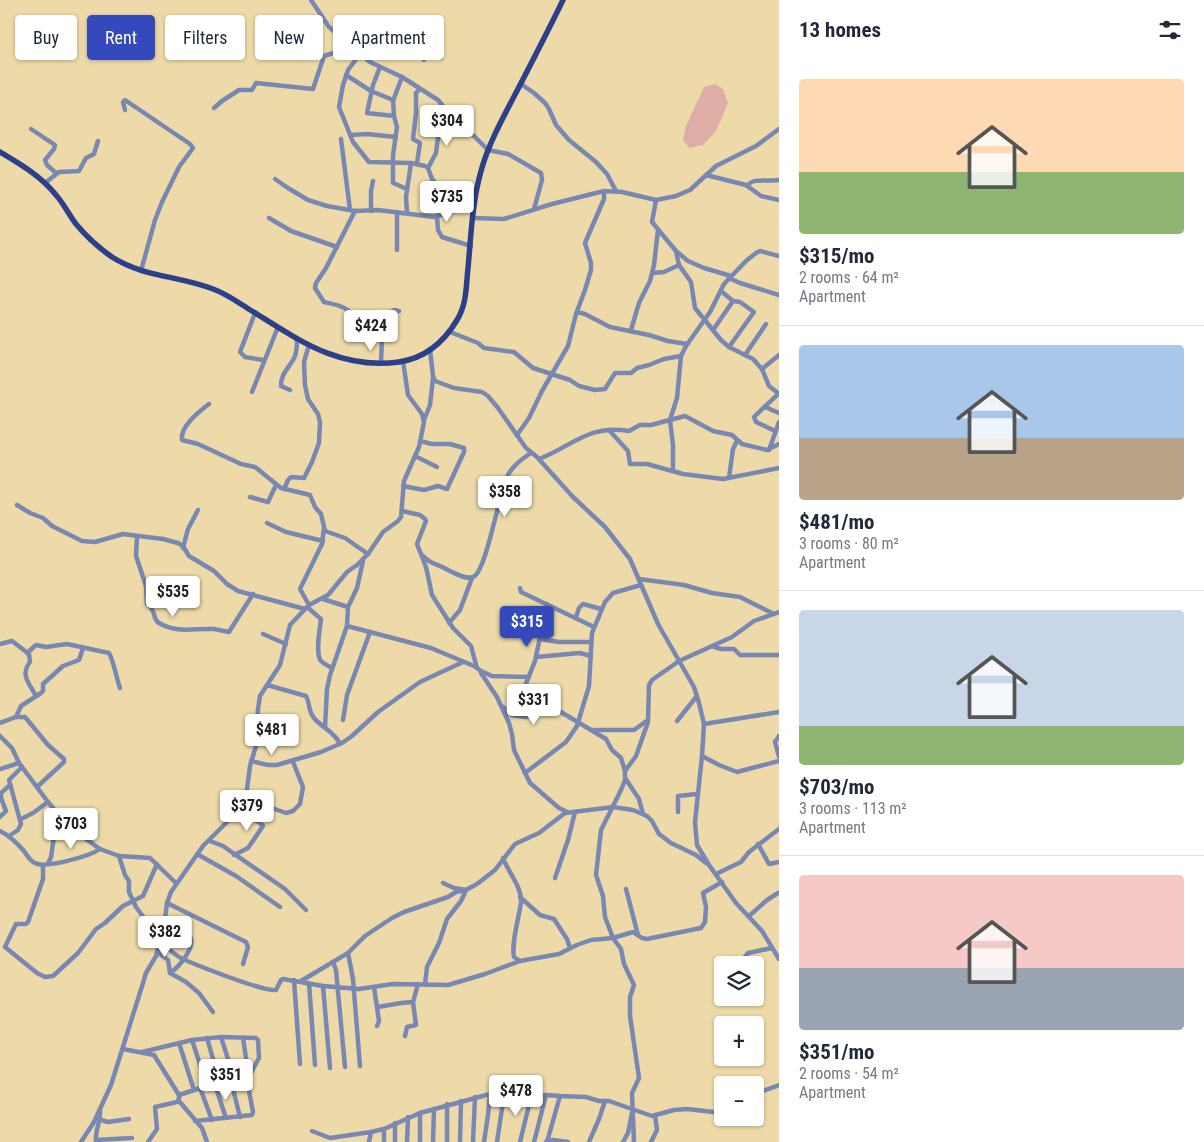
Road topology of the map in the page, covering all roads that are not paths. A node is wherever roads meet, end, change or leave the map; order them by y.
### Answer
1 (311, 0) edge
2 (563, 0) edge
3 (333, 31) edge
4 (333, 53) edge
5 (355, 60) edge
6 (368, 60) edge
7 (380, 67) junction
8 (346, 75) junction
9 (402, 77) junction
10 (521, 84) junction
11 (420, 88) junction
12 (371, 91) junction
13 (393, 101) junction
14 (214, 108) dead end
15 (125, 110) dead end
16 (450, 115) junction
17 (394, 116) junction
18 (31, 129) dead end
19 (779, 129) edge
20 (350, 135) junction
21 (396, 137) junction
22 (341, 139) dead end
23 (98, 141) dead end
24 (488, 150) junction
25 (0, 153) edge
26 (393, 162) junction
27 (411, 163) junction
28 (417, 163) junction
29 (428, 168) junction
30 (56, 174) junction
31 (706, 175) junction
32 (275, 179) dead end
33 (779, 180) edge
34 (373, 181) dead end
35 (45, 183) junction
36 (747, 186) junction
37 (408, 189) junction
38 (604, 191) junction
39 (616, 191) junction
40 (656, 200) junction
41 (779, 200) edge
42 (472, 206) junction
43 (534, 209) junction
44 (352, 211) junction
45 (371, 211) junction
46 (397, 212) junction
47 (407, 213) junction
48 (437, 216) junction
49 (269, 218) dead end
50 (473, 218) junction
51 (658, 230) junction
52 (471, 246) junction
53 (337, 247) junction
54 (397, 250) dead end
55 (676, 251) junction
56 (779, 256) edge
57 (678, 264) junction
58 (141, 271) junction
59 (652, 272) junction
60 (730, 277) junction
61 (721, 291) junction
62 (779, 294) edge
63 (733, 301) junction
64 (399, 310) dead end
65 (367, 312) dead end
66 (577, 312) junction
67 (256, 313) junction
68 (389, 313) junction
69 (704, 320) junction
70 (766, 324) dead end
71 (278, 327) junction
72 (631, 330) junction
73 (713, 330) junction
74 (450, 332) junction
75 (382, 338) junction
76 (297, 339) junction
77 (687, 344) junction
78 (309, 345) junction
79 (729, 346) junction
80 (430, 350) junction
81 (745, 355) junction
82 (779, 355) edge
83 (681, 356) junction
84 (263, 360) junction
85 (403, 361) junction
86 (381, 363) junction
87 (762, 369) junction
88 (552, 374) junction
89 (433, 378) junction
90 (290, 390) dead end
91 (252, 392) dead end
92 (779, 394) edge
93 (209, 404) dead end
94 (766, 407) junction
95 (779, 413) edge
96 (670, 420) junction
97 (424, 422) junction
98 (779, 422) edge
99 (609, 430) junction
100 (775, 431) junction
101 (517, 435) junction
102 (737, 441) junction
103 (420, 442) junction
104 (779, 444) edge
105 (769, 450) junction
106 (531, 452) junction
107 (415, 456) junction
108 (539, 459) junction
109 (437, 467) dead end
110 (779, 468) edge
111 (674, 471) junction
112 (729, 478) junction
113 (276, 486) junction
114 (403, 486) junction
115 (284, 489) junction
116 (250, 497) dead end
117 (17, 505) dead end
118 (198, 510) dead end
119 (402, 511) junction
120 (267, 523) dead end
121 (324, 528) junction
122 (136, 537) junction
123 (323, 541) junction
124 (183, 548) junction
125 (368, 554) junction
126 (422, 555) junction
127 (363, 559) junction
128 (472, 578) junction
129 (639, 579) junction
130 (642, 586) junction
131 (520, 588) dead end
132 (253, 594) junction
133 (323, 599) junction
134 (547, 604) junction
135 (307, 607) junction
136 (348, 607) junction
137 (601, 609) junction
138 (779, 612) edge
139 (772, 613) junction
140 (576, 617) junction
141 (449, 623) junction
142 (347, 626) junction
143 (594, 627) junction
144 (370, 632) junction
145 (263, 634) dead end
146 (540, 639) junction
147 (590, 642) junction
148 (0, 644) edge
149 (286, 644) junction
150 (712, 646) junction
151 (84, 648) junction
152 (27, 652) junction
153 (779, 655) edge
154 (591, 656) junction
155 (536, 657) junction
156 (679, 661) junction
157 (463, 662) junction
158 (332, 668) junction
159 (479, 670) junction
160 (529, 677) junction
161 (268, 685) junction
162 (527, 685) junction
163 (120, 688) dead end
164 (36, 696) junction
165 (521, 696) dead end
166 (697, 696) junction
167 (500, 705) junction
168 (551, 710) junction
169 (779, 712) edge
170 (16, 717) junction
171 (343, 720) dead end
172 (648, 720) junction
173 (677, 721) dead end
174 (578, 722) junction
175 (0, 723) edge
176 (704, 724) junction
177 (325, 727) junction
178 (593, 730) junction
179 (0, 736) edge
180 (779, 736) edge
181 (340, 744) junction
182 (702, 756) junction
183 (779, 757) edge
184 (251, 761) junction
185 (779, 761) edge
186 (293, 762) junction
187 (21, 765) junction
188 (0, 769) edge
189 (624, 771) junction
190 (524, 773) junction
191 (625, 778) junction
192 (10, 785) junction
193 (38, 786) junction
194 (697, 794) junction
195 (48, 802) junction
196 (246, 802) junction
197 (613, 807) junction
198 (240, 811) junction
199 (567, 812) junction
200 (575, 812) junction
201 (678, 812) dead end
202 (643, 814) junction
203 (0, 817) edge
204 (62, 818) junction
205 (21, 819) junction
206 (779, 829) edge
207 (0, 831) edge
208 (9, 836) junction
209 (210, 841) junction
210 (758, 844) junction
211 (100, 849) junction
212 (197, 854) junction
213 (234, 855) junction
214 (119, 856) junction
215 (504, 858) junction
216 (779, 862) edge
217 (46, 864) junction
218 (157, 864) junction
219 (709, 865) junction
220 (716, 874) junction
221 (555, 878) dead end
222 (722, 882) junction
223 (176, 883) junction
224 (443, 883) dead end
225 (626, 889) dead end
226 (466, 890) junction
227 (778, 893) edge
228 (520, 897) junction
229 (133, 901) junction
230 (167, 903) junction
231 (280, 907) dead end
232 (306, 910) dead end
233 (749, 916) junction
234 (164, 926) junction
235 (638, 935) junction
236 (613, 938) junction
237 (160, 939) junction
238 (570, 948) junction
239 (772, 948) junction
240 (157, 952) junction
241 (348, 953) junction
242 (746, 956) edge
243 (183, 959) junction
244 (779, 959) edge
245 (520, 961) junction
246 (333, 962) junction
247 (243, 964) dead end
248 (170, 973) junction
249 (297, 980) junction
250 (309, 983) junction
251 (418, 984) junction
252 (425, 984) junction
253 (323, 986) junction
254 (338, 987) junction
255 (374, 987) junction
256 (354, 988) junction
257 (413, 1002) junction
258 (378, 1007) junction
259 (213, 1012) dead end
260 (376, 1026) dead end
261 (405, 1036) dead end
262 (221, 1037) junction
263 (207, 1038) junction
264 (243, 1038) junction
265 (192, 1040) junction
266 (178, 1043) junction
267 (123, 1049) junction
268 (142, 1052) junction
269 (300, 1064) dead end
270 (315, 1065) dead end
271 (360, 1066) dead end
272 (330, 1068) dead end
273 (345, 1068) dead end
274 (248, 1079) junction
275 (233, 1081) junction
276 (218, 1084) junction
277 (778, 1085) edge
278 (207, 1086) junction
279 (200, 1088) junction
280 (194, 1090) junction
281 (764, 1090) edge
282 (490, 1094) junction
283 (546, 1096) junction
284 (560, 1096) junction
285 (475, 1097) junction
286 (531, 1097) junction
287 (179, 1098) junction
288 (462, 1101) junction
289 (605, 1101) junction
290 (503, 1102) junction
291 (447, 1104) junction
292 (100, 1108) junction
293 (434, 1109) junction
294 (632, 1111) junction
295 (714, 1112) edge
296 (420, 1113) junction
297 (655, 1115) junction
298 (240, 1117) junction
299 (408, 1117) junction
300 (226, 1118) junction
301 (129, 1119) dead end
302 (101, 1120) junction
303 (212, 1120) junction
304 (195, 1121) junction
305 (395, 1123) junction
306 (384, 1129) junction
307 (312, 1131) dead end
308 (371, 1132) junction
309 (132, 1138) dead end
310 (336, 1140) edge
311 (96, 1141) edge
312 (81, 1142) edge
313 (148, 1142) edge
314 (207, 1142) edge
315 (370, 1142) edge
316 (384, 1142) edge
317 (395, 1142) edge
318 (407, 1142) edge
319 (420, 1142) edge
320 (433, 1142) edge
321 (447, 1142) edge
322 (460, 1142) edge
323 (473, 1142) edge
324 (484, 1142) edge
325 (497, 1142) edge
326 (520, 1142) edge
327 (534, 1142) edge
328 (547, 1142) edge
329 (568, 1142) edge
330 (589, 1142) edge
331 (623, 1142) edge
332 (634, 1142) edge
333 (650, 1142) edge

1 - 3 street
2 - 10 main road
4 - 14 street
5 - 8 street
6 - 7 street
7 - 9 street
7 - 12 street
8 - 12 street
8 - 20 street
9 - 11 street
9 - 13 street
10 - 24 main road
10 - 39 street
11 - 16 street
11 - 28 street
12 - 13 street
12 - 17 street
13 - 17 street
15 - 58 street
16 - 24 street
16 - 29 street
17 - 21 street
18 - 30 street
19 - 31 street
20 - 21 street
20 - 26 street
21 - 26 street
22 - 44 street
23 - 30 street
24 - 42 main road
24 - 43 street
25 - 35 main road
26 - 27 street
26 - 37 street
27 - 28 street
27 - 37 street
28 - 29 street
29 - 42 street
30 - 35 street
31 - 36 street
31 - 40 street
32 - 44 street
33 - 36 street
34 - 45 street
35 - 58 main road
36 - 41 street
37 - 47 street
38 - 39 street
38 - 43 street
38 - 66 street
39 - 40 street
40 - 51 street
42 - 48 street
42 - 50 main road
43 - 50 street
44 - 45 street
44 - 53 street
45 - 46 street
46 - 47 street
46 - 54 street
47 - 48 street
48 - 52 street
49 - 53 street
50 - 52 main road
51 - 55 street
51 - 59 street
52 - 74 main road
53 - 75 street
55 - 57 street
55 - 60 street
56 - 60 street
57 - 59 street
57 - 69 street
58 - 67 main road
59 - 72 street
60 - 61 street
60 - 62 street
61 - 63 street
61 - 69 street
63 - 73 street
63 - 79 street
64 - 68 street
65 - 68 street
66 - 72 street
66 - 88 street
67 - 71 main road
67 - 84 street
68 - 75 street
69 - 73 street
69 - 77 street
70 - 81 street
71 - 76 main road
71 - 84 street
72 - 77 street
73 - 79 street
74 - 80 main road
74 - 88 street
75 - 86 street
76 - 78 main road
76 - 90 street
77 - 83 street
78 - 86 main road
78 - 115 street
79 - 81 street
80 - 85 main road
80 - 89 street
81 - 87 street
82 - 87 street
83 - 88 street
83 - 96 street
84 - 91 street
85 - 86 main road
85 - 97 street
87 - 92 street
88 - 101 street
89 - 97 street
89 - 101 street
92 - 94 street
93 - 113 street
94 - 95 street
94 - 100 street
96 - 99 street
96 - 102 street
96 - 111 street
97 - 103 street
98 - 100 street
99 - 108 street
99 - 111 street
100 - 105 street
101 - 106 street
102 - 105 street
102 - 112 street
103 - 107 street
103 - 114 street
104 - 105 street
106 - 108 street
106 - 128 street
107 - 109 street
107 - 114 street
108 - 129 street
110 - 112 street
111 - 112 street
113 - 115 street
113 - 116 street
114 - 119 street
115 - 121 street
117 - 122 street
118 - 124 street
119 - 125 street
119 - 126 street
120 - 123 street
121 - 123 street
121 - 125 street
122 - 124 street
122 - 132 street
123 - 135 street
124 - 132 street
125 - 127 street
126 - 128 street
126 - 141 street
127 - 133 street
127 - 136 street
128 - 141 street
129 - 130 street
129 - 139 street
130 - 137 street
130 - 156 street
131 - 134 street
132 - 135 street
133 - 135 street
133 - 136 street
134 - 140 street
134 - 146 street
135 - 149 street
135 - 158 street
136 - 142 street
137 - 140 street
137 - 143 street
138 - 139 street
139 - 150 street
140 - 143 street
141 - 159 street
142 - 144 street
142 - 158 street
143 - 147 street
144 - 157 street
144 - 171 street
145 - 149 street
146 - 147 street
146 - 155 street
147 - 154 street
148 - 152 street
149 - 161 street
150 - 153 street
150 - 156 street
151 - 152 street
151 - 163 street
151 - 164 street
152 - 164 street
154 - 155 street
154 - 174 street
155 - 160 street
156 - 166 street
156 - 172 street
157 - 159 street
157 - 181 street
158 - 177 street
159 - 160 street
159 - 167 street
160 - 162 street
161 - 177 street
161 - 184 street
162 - 165 street
162 - 168 street
164 - 170 street
166 - 173 street
166 - 176 street
167 - 168 street
167 - 190 street
168 - 174 street
169 - 176 street
170 - 175 street
170 - 193 street
172 - 178 street
172 - 189 street
174 - 178 street
174 - 190 street
176 - 182 street
177 - 181 street
178 - 189 street
179 - 187 street
180 - 183 street
181 - 186 street
182 - 185 street
182 - 194 street
184 - 186 street
184 - 196 street
186 - 196 street
187 - 188 street
187 - 192 street
187 - 193 street
189 - 191 street
190 - 199 street
191 - 197 street
191 - 202 street
192 - 203 street
192 - 205 street
193 - 195 street
194 - 201 street
194 - 219 street
195 - 204 street
195 - 205 street
196 - 198 street
197 - 200 street
197 - 202 street
197 - 236 street
198 - 209 street
198 - 213 street
199 - 200 street
199 - 215 street
200 - 221 street
202 - 219 street
204 - 211 street
204 - 217 street
205 - 208 street
206 - 210 street
207 - 208 street
208 - 217 street
209 - 212 street
209 - 213 street
210 - 216 street
210 - 220 street
211 - 214 street
211 - 217 street
212 - 223 street
212 - 231 street
213 - 232 street
214 - 218 street
214 - 229 street
215 - 226 street
215 - 228 street
217 - 229 street
218 - 223 street
218 - 229 street
219 - 220 street
220 - 222 street
222 - 233 street
222 - 235 street
223 - 230 street
224 - 226 street
225 - 235 street
226 - 241 street
226 - 252 street
227 - 233 street
228 - 238 street
228 - 245 street
229 - 237 street
230 - 234 street
230 - 247 street
233 - 239 street
234 - 237 street
234 - 243 street
235 - 236 street
236 - 238 street
236 - 294 street
237 - 240 street
237 - 243 street
238 - 245 street
239 - 242 street
239 - 244 street
240 - 248 street
240 - 267 street
241 - 246 street
241 - 256 street
243 - 248 street
243 - 249 street
245 - 252 street
246 - 249 street
246 - 254 street
248 - 259 street
249 - 250 street
249 - 269 street
250 - 253 street
250 - 270 street
251 - 252 street
251 - 255 street
251 - 257 street
253 - 254 street
253 - 272 street
254 - 256 street
254 - 273 street
255 - 256 street
255 - 258 street
256 - 271 street
257 - 258 street
257 - 261 street
258 - 260 street
262 - 263 street
262 - 264 street
262 - 275 street
263 - 265 street
263 - 276 street
264 - 274 street
264 - 274 street
265 - 266 street
265 - 278 street
266 - 268 street
266 - 280 street
267 - 268 street
267 - 292 street
268 - 287 street
274 - 275 street
274 - 298 street
275 - 276 street
275 - 298 street
276 - 278 street
276 - 300 street
277 - 281 street
278 - 279 street
279 - 280 street
279 - 303 street
280 - 287 street
282 - 285 street
282 - 290 street
282 - 324 street
283 - 284 street
283 - 286 street
283 - 327 street
284 - 289 street
284 - 328 street
285 - 288 street
285 - 323 street
286 - 290 street
286 - 326 street
287 - 304 street
287 - 313 street
288 - 291 street
288 - 322 street
289 - 294 street
289 - 330 street
290 - 325 street
291 - 293 street
291 - 321 street
292 - 302 street
292 - 312 street
293 - 296 street
293 - 320 street
294 - 297 street
294 - 331 street
294 - 332 street
295 - 297 street
296 - 299 street
296 - 319 street
297 - 333 street
298 - 300 street
299 - 305 street
299 - 318 street
300 - 303 street
301 - 302 street
302 - 311 street
303 - 304 street
304 - 314 street
305 - 306 street
305 - 317 street
306 - 308 street
306 - 316 street
307 - 310 street
308 - 310 street
308 - 315 street
309 - 311 street
328 - 329 street

